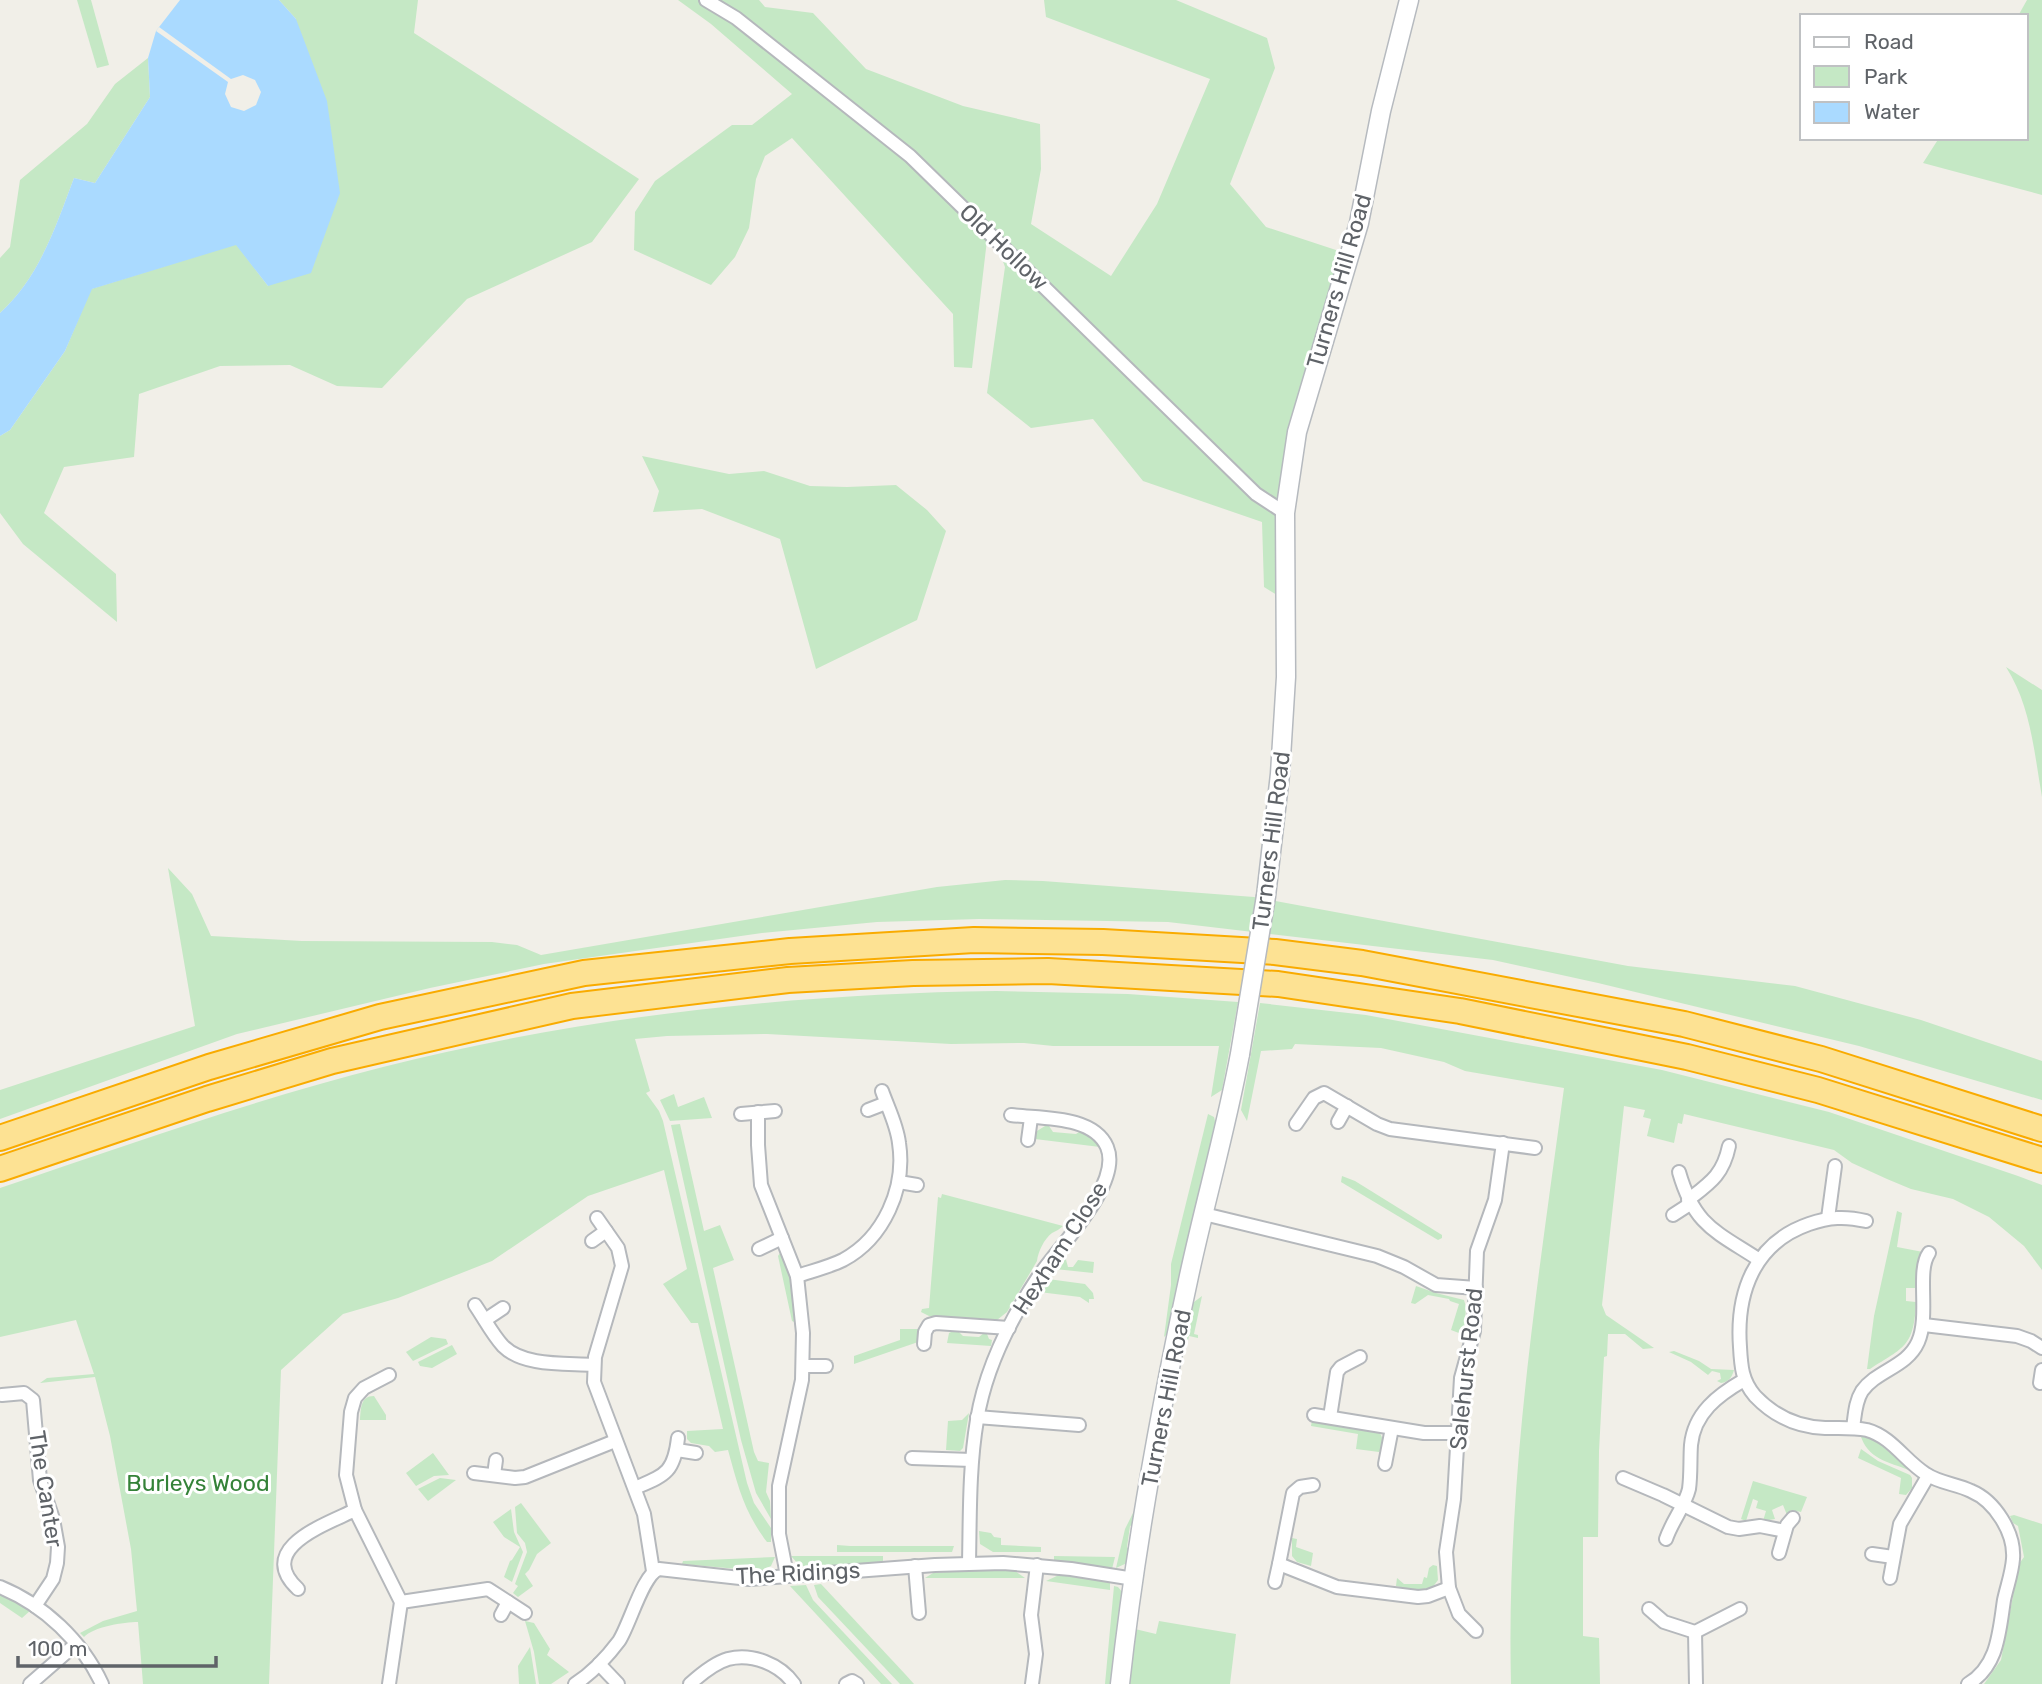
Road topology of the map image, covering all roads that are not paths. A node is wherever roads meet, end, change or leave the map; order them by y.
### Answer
1 (706, 0) edge
2 (1409, 0) edge
3 (1285, 513) junction
4 (1348, 1107) junction
5 (868, 1110) dead end
6 (775, 1111) dead end
7 (758, 1112) junction
8 (741, 1114) dead end
9 (1011, 1115) dead end
10 (1031, 1118) junction
11 (1338, 1122) dead end
12 (1296, 1124) dead end
13 (2042, 1129) edge
14 (0, 1138) edge
15 (1028, 1140) dead end
16 (1503, 1143) junction
17 (1729, 1146) dead end
18 (1535, 1148) dead end
19 (2042, 1160) edge
20 (1835, 1166) dead end
21 (0, 1169) edge
22 (1679, 1172) dead end
23 (899, 1182) junction
24 (917, 1185) dead end
25 (1689, 1202) junction
26 (1204, 1214) junction
27 (1673, 1215) dead end
28 (597, 1218) dead end
29 (1828, 1218) junction
30 (1866, 1221) dead end
31 (606, 1231) junction
32 (782, 1238) junction
33 (592, 1241) dead end
34 (759, 1248) dead end
35 (1929, 1253) dead end
36 (1758, 1259) junction
37 (797, 1276) junction
38 (1476, 1288) junction
39 (475, 1304) dead end
40 (502, 1308) dead end
41 (485, 1320) junction
42 (1924, 1325) junction
43 (1009, 1328) junction
44 (924, 1344) dead end
45 (2042, 1348) edge
46 (1360, 1357) dead end
47 (593, 1365) junction
48 (804, 1366) junction
49 (826, 1366) dead end
50 (389, 1374) dead end
51 (1744, 1380) junction
52 (2, 1395) dead end
53 (1066, 1409) dead end
54 (1314, 1415) dead end
55 (977, 1417) junction
56 (1330, 1417) junction
57 (1064, 1424) junction
58 (1079, 1425) dead end
59 (1392, 1428) junction
60 (1853, 1428) junction
61 (1458, 1433) junction
62 (615, 1441) junction
63 (696, 1453) dead end
64 (912, 1458) dead end
65 (496, 1460) dead end
66 (972, 1460) junction
67 (1385, 1464) dead end
68 (474, 1473) dead end
69 (494, 1475) junction
70 (1928, 1476) junction
71 (1623, 1478) dead end
72 (1313, 1485) dead end
73 (635, 1488) junction
74 (1682, 1505) junction
75 (355, 1510) junction
76 (1793, 1518) dead end
77 (1785, 1531) junction
78 (1666, 1539) dead end
79 (1779, 1553) dead end
80 (1872, 1554) dead end
81 (1893, 1557) junction
82 (969, 1563) junction
83 (1279, 1564) junction
84 (1037, 1565) junction
85 (915, 1566) junction
86 (653, 1571) junction
87 (787, 1575) junction
88 (1890, 1578) dead end
89 (1134, 1579) junction
90 (1275, 1582) dead end
91 (0, 1587) edge
92 (1449, 1588) junction
93 (298, 1589) dead end
94 (401, 1602) junction
95 (509, 1602) junction
96 (35, 1606) junction
97 (1649, 1609) dead end
98 (1740, 1609) dead end
99 (525, 1613) dead end
100 (919, 1613) dead end
101 (500, 1615) dead end
102 (1476, 1631) dead end
103 (1695, 1632) junction
104 (76, 1644) junction
105 (599, 1664) junction
106 (30, 1684) edge
107 (102, 1684) edge
108 (389, 1684) edge
109 (575, 1684) edge
110 (618, 1684) edge
111 (690, 1684) edge
112 (793, 1684) edge
113 (846, 1684) edge
114 (857, 1684) edge
115 (1032, 1684) edge
116 (1120, 1684) edge
117 (1696, 1684) edge
118 (1968, 1684) edge

1 - 3 street, Old Hollow
2 - 3 street, Turners Hill Road
3 - 26 street, Turners Hill Road, bridge
4 - 11 street
4 - 12 street
4 - 16 street
5 - 23 street
6 - 7 street
7 - 8 street
7 - 32 street
9 - 10 street, Hexham Close
10 - 15 street
10 - 43 street, Hexham Close
13 - 14 highway
16 - 18 street
16 - 38 street, Salehurst Road
17 - 25 street
19 - 21 highway
20 - 29 street
22 - 25 street
23 - 24 street
23 - 37 street
25 - 27 street
25 - 36 street
26 - 38 street
26 - 89 street, Turners Hill Road
28 - 31 street
29 - 30 street
29 - 36 street
31 - 33 street
31 - 47 street
32 - 34 street
32 - 37 street
35 - 42 street
36 - 51 street
37 - 48 street
38 - 61 street, Salehurst Road
39 - 41 street
40 - 41 street
41 - 47 street
42 - 45 street
42 - 60 street
43 - 44 street, Hexham Close
43 - 55 street, Hexham Close
46 - 56 street
47 - 62 street
48 - 49 street
48 - 87 street
50 - 75 street
51 - 60 street
51 - 74 street
52 - 96 street, The Canter
53 - 57 street
54 - 56 street
55 - 57 street
55 - 66 street, Hexham Close
56 - 59 street
57 - 58 street
59 - 61 street
59 - 67 street
60 - 70 street
61 - 92 street, Salehurst Road
62 - 69 street
62 - 73 street
63 - 73 street
64 - 66 street
65 - 69 street
66 - 82 street, Hexham Close
68 - 69 street
70 - 81 street
70 - 118 street
71 - 74 street
72 - 83 street
73 - 86 street
74 - 77 street
74 - 78 street
75 - 93 street
75 - 94 street
76 - 77 street
77 - 79 street
80 - 81 street
81 - 88 street
82 - 84 street, The Ridings
82 - 85 street, The Ridings
83 - 90 street
83 - 92 street
84 - 89 street, The Ridings
84 - 115 street
85 - 87 street, The Ridings
85 - 100 street
86 - 87 street, The Ridings
86 - 105 street
89 - 116 street, Turners Hill Road
91 - 96 street
92 - 102 street, Salehurst Road
94 - 95 street
94 - 108 street
95 - 99 street
95 - 101 street
96 - 104 street
97 - 103 street
98 - 103 street
103 - 117 street
104 - 106 street
104 - 107 street
105 - 109 street
105 - 110 street
111 - 112 street
113 - 114 street

